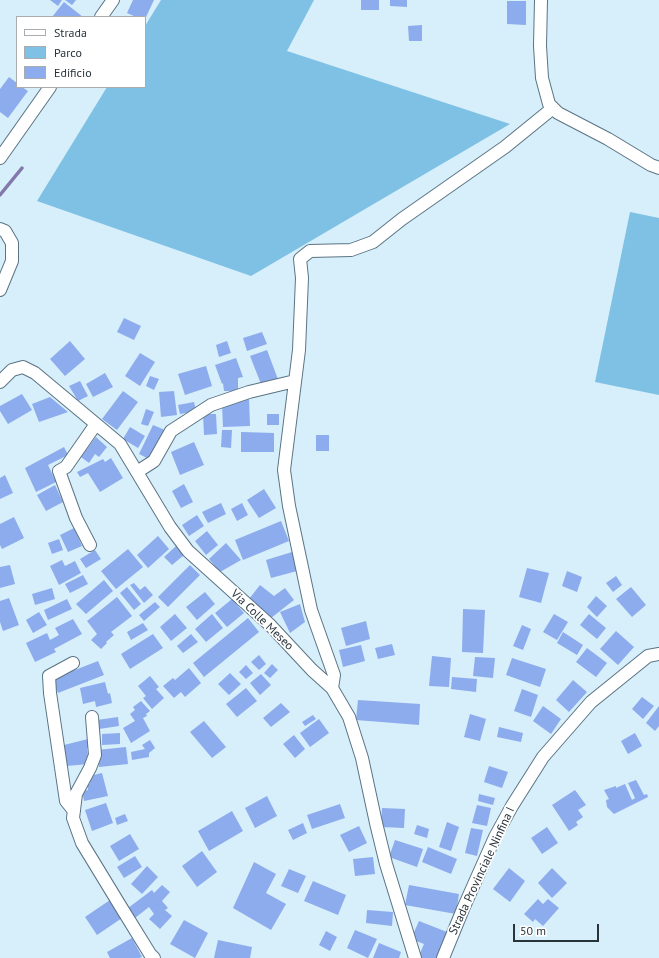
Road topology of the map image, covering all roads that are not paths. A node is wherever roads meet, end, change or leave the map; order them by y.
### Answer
1 (113, 0) edge
2 (541, 0) edge
3 (102, 16) edge
4 (49, 88) edge
5 (553, 108) junction
6 (0, 158) edge
7 (659, 168) edge
8 (2, 230) edge
9 (0, 290) edge
10 (295, 381) junction
11 (0, 382) edge
12 (96, 424) junction
13 (137, 472) junction
14 (90, 545) dead end
15 (659, 654) edge
16 (73, 663) dead end
17 (332, 688) junction
18 (92, 717) dead end
19 (74, 812) junction
20 (154, 958) edge
21 (415, 958) edge
22 (443, 958) edge

1 - 3 street
2 - 5 street
4 - 6 street
5 - 7 street
5 - 10 street
8 - 9 street
10 - 13 street
10 - 17 street
11 - 12 street, Via Colle Meseo
12 - 13 street, Via Colle Meseo
12 - 14 street
13 - 17 street, Via Colle Meseo
15 - 22 street, Strada Provinciale Ninfina I
16 - 19 street
17 - 21 street, Via Colle Meseo
18 - 19 street
19 - 20 street

